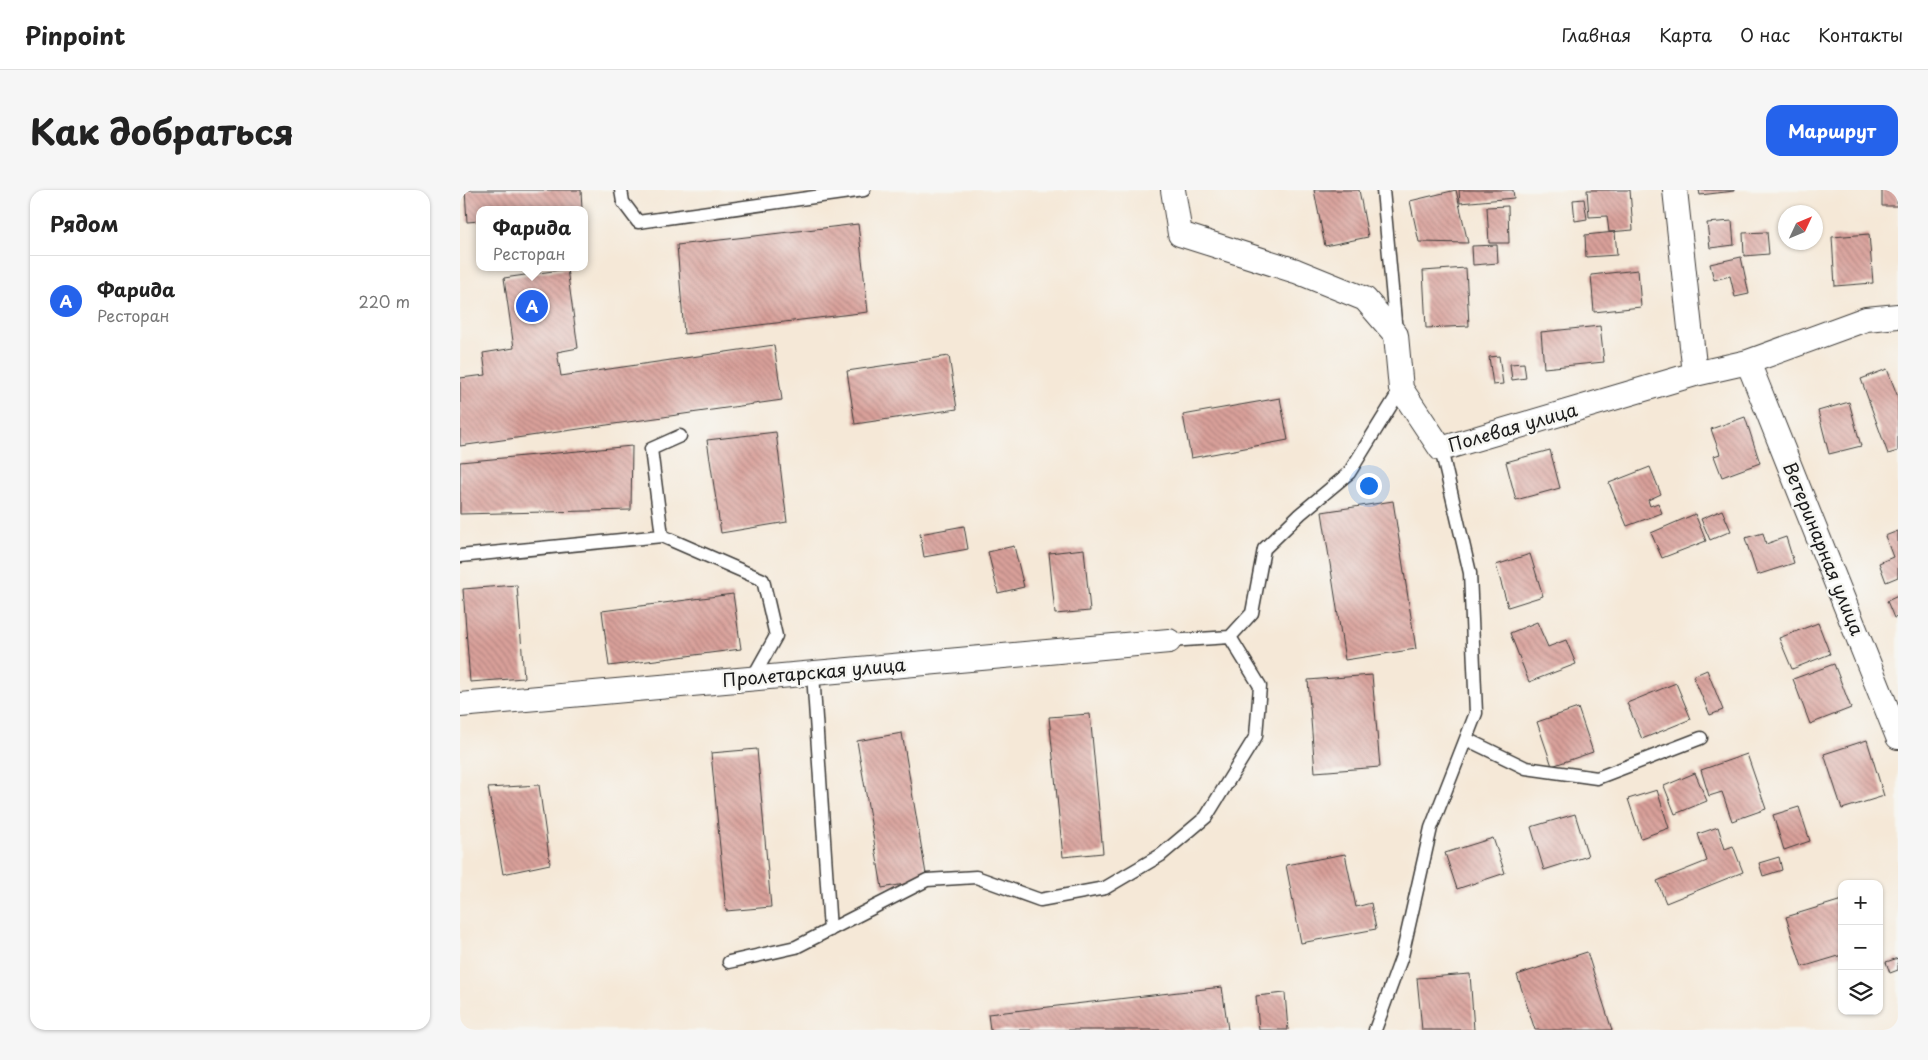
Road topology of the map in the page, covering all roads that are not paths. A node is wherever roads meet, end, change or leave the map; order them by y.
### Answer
1 (621, 190) edge
2 (864, 190) edge
3 (1172, 190) edge
4 (1383, 190) edge
5 (1675, 190) edge
6 (1898, 316) edge
7 (1396, 335) junction
8 (1748, 362) junction
9 (1695, 374) junction
10 (1400, 389) junction
11 (680, 436) dead end
12 (1441, 449) junction
13 (662, 536) junction
14 (460, 556) edge
15 (1230, 637) junction
16 (1169, 641) joint
17 (813, 673) junction
18 (752, 679) junction
19 (460, 705) edge
20 (1898, 737) edge
21 (1466, 738) junction
22 (1701, 738) dead end
23 (830, 930) junction
24 (728, 962) dead end
25 (1375, 1030) edge

1 - 2 lane
3 - 7 street
4 - 7 lane
5 - 9 street
6 - 8 street, Полевая улица
7 - 10 street
8 - 9 street, Полевая улица
8 - 20 street, Ветеринарная улица
9 - 12 street, Полевая улица
10 - 12 street, Полевая улица
10 - 15 lane
11 - 13 lane
12 - 21 lane
13 - 14 lane
13 - 18 lane
15 - 16 lane
15 - 23 lane
16 - 17 street, Пролетарская улица
17 - 18 street, Пролетарская улица
17 - 23 lane
18 - 19 street, Пролетарская улица
21 - 22 lane
21 - 25 lane
23 - 24 lane

